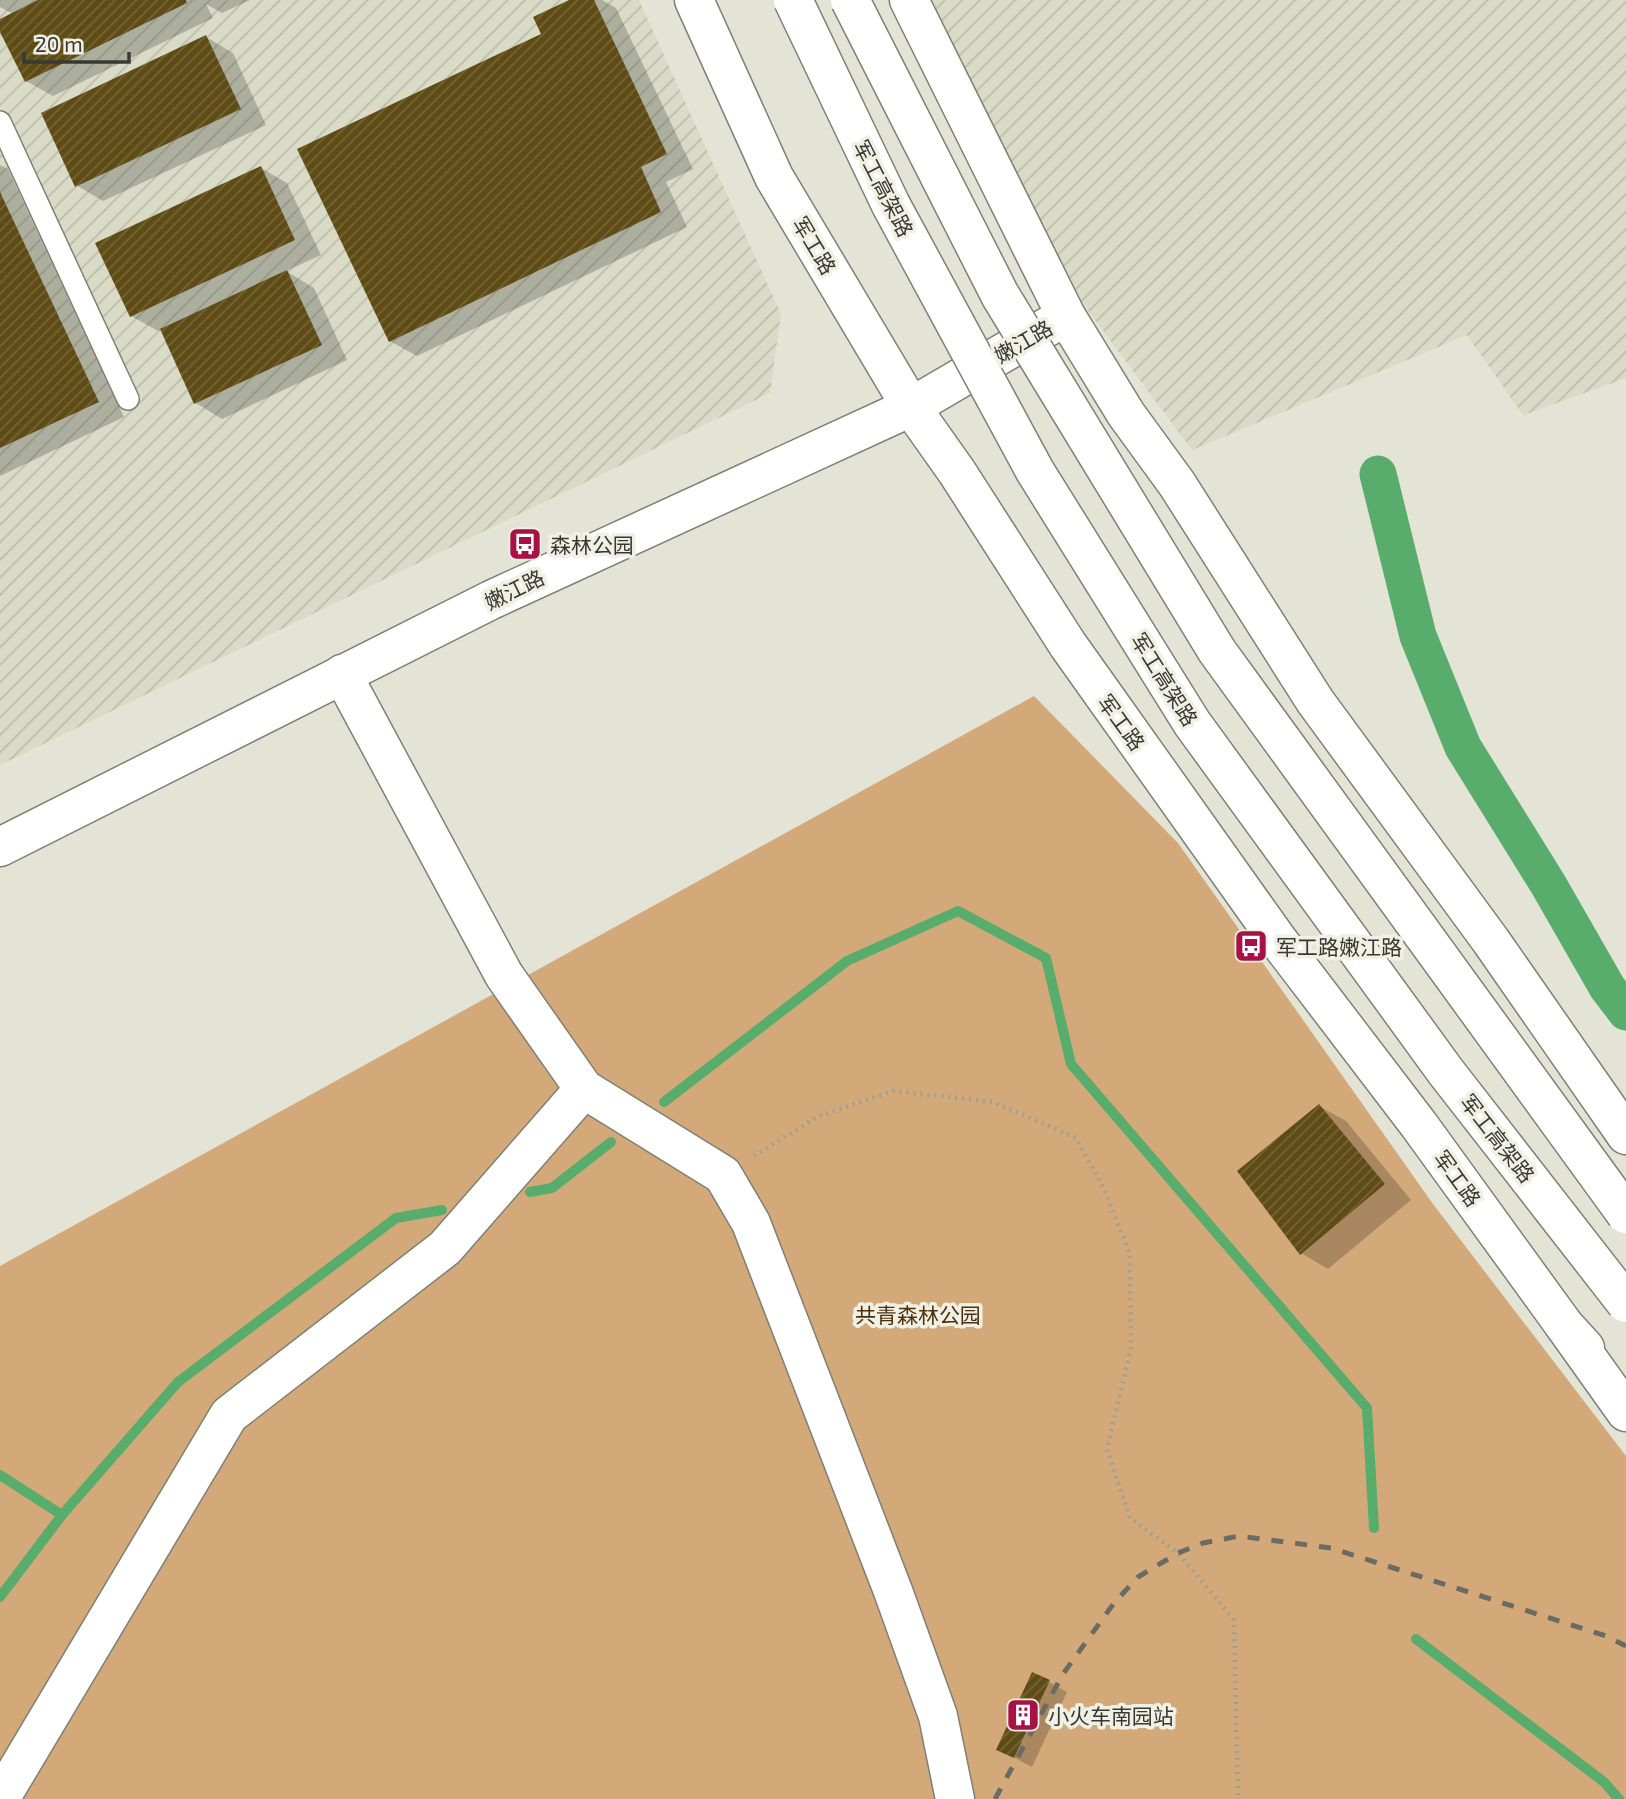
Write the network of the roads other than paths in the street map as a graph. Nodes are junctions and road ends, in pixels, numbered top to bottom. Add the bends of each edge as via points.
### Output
1 (694, 0) edge
2 (793, 0) edge
3 (850, 0) edge
4 (909, 0) edge
5 (0, 122) edge
6 (1066, 316) junction
7 (128, 398) dead end
8 (911, 407) junction
9 (342, 674) junction
10 (0, 847) edge
11 (584, 1089) junction
12 (1626, 1135) edge
13 (1626, 1214) edge
14 (1626, 1303) edge
15 (1564, 1325) junction
16 (1626, 1394) edge
17 (1626, 1412) edge
18 (0, 1799) edge
19 (955, 1799) edge

1 - 8 main road, 军工路 via 774,177
2 - 14 main road, 军工高架路, bridge via 891,205 1035,471 1192,723 1446,1072
3 - 13 main road, bridge via 1000,295 1217,651
4 - 6 main road
5 - 7 lane
6 - 8 main road, 嫩江路
6 - 12 main road via 1315,701
8 - 9 main road, 嫩江路 via 540,576
8 - 15 main road, 军工路 via 1076,657 1277,939
9 - 10 main road, 嫩江路
9 - 11 main road via 504,975
11 - 18 main road via 445,1248 229,1415
11 - 19 main road via 723,1175 751,1223 938,1716
15 - 16 main road, 军工路
15 - 17 main road

